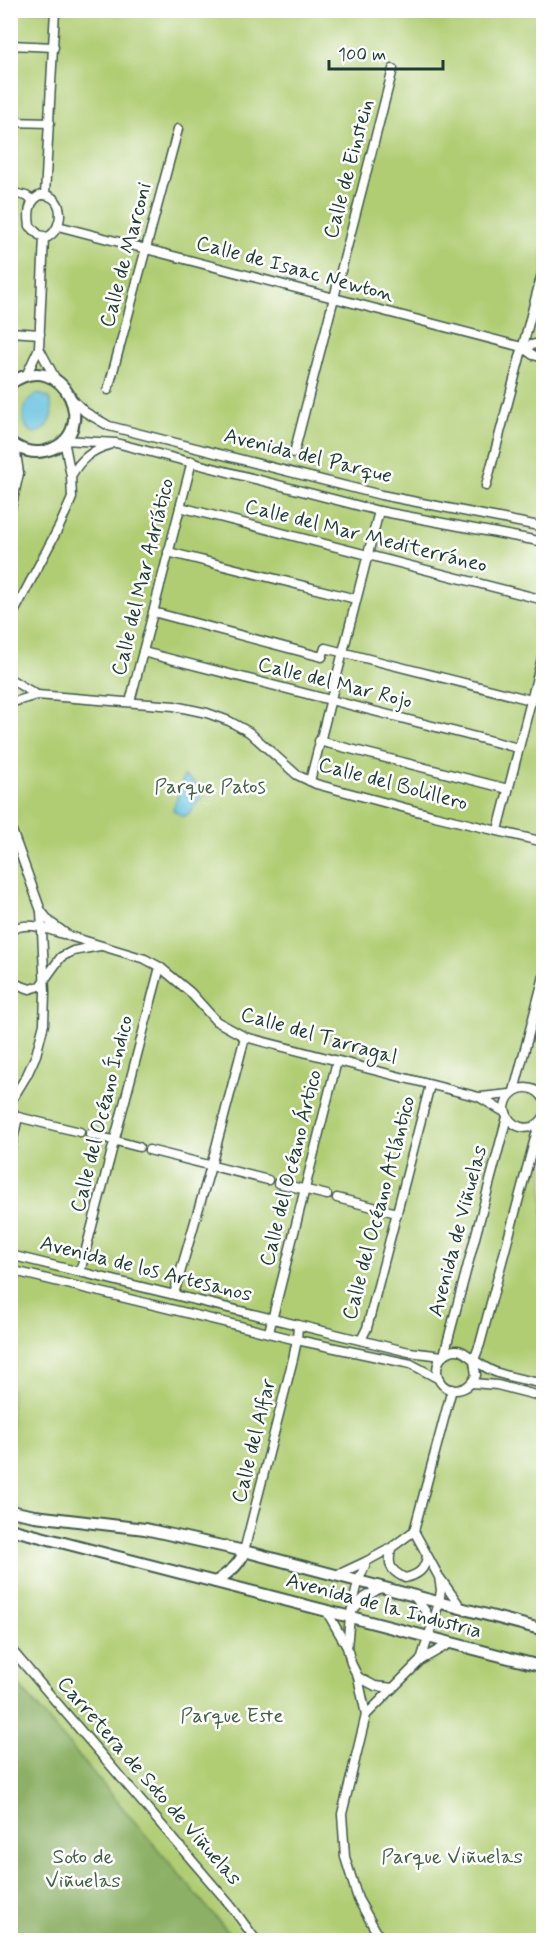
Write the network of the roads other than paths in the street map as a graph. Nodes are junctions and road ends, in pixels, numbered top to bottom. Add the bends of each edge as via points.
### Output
1 (55, 10) edge
2 (10, 45) edge
3 (54, 47) junction
4 (393, 69) dead end
5 (10, 122) edge
6 (50, 123) junction
7 (178, 129) dead end
8 (10, 192) edge
9 (45, 195) junction
10 (33, 200) junction
11 (58, 226) junction
12 (44, 237) junction
13 (146, 249) junction
14 (543, 266) edge
15 (334, 297) junction
16 (10, 332) edge
17 (40, 334) junction
18 (543, 346) edge
19 (522, 347) junction
20 (39, 348) junction
21 (543, 358) edge
22 (26, 376) junction
23 (56, 380) junction
24 (11, 384) edge
25 (108, 390) dead end
26 (72, 399) junction
27 (64, 440) junction
28 (116, 443) junction
29 (13, 444) edge
30 (294, 453) dead end
31 (192, 462) junction
32 (71, 476) junction
33 (486, 486) dead end
34 (180, 507) junction
35 (379, 511) junction
36 (10, 513) edge
37 (543, 527) edge
38 (543, 542) edge
39 (168, 552) junction
40 (367, 555) junction
41 (356, 599) junction
42 (543, 600) edge
43 (153, 612) junction
44 (10, 620) edge
45 (543, 650) edge
46 (142, 652) junction
47 (342, 652) junction
48 (10, 679) edge
49 (37, 695) junction
50 (330, 700) junction
51 (531, 700) junction
52 (130, 702) junction
53 (10, 703) edge
54 (319, 741) junction
55 (518, 748) junction
56 (310, 781) junction
57 (508, 789) junction
58 (10, 825) edge
59 (498, 830) junction
60 (543, 842) edge
61 (41, 910) junction
62 (42, 928) junction
63 (10, 931) edge
64 (69, 936) junction
65 (102, 946) junction
66 (160, 967) junction
67 (543, 976) edge
68 (45, 977) junction
69 (10, 982) edge
70 (245, 1037) junction
71 (337, 1061) junction
72 (430, 1085) junction
73 (512, 1092) junction
74 (479, 1097) junction
75 (543, 1099) edge
76 (10, 1103) edge
77 (10, 1111) edge
78 (506, 1115) junction
79 (18, 1117) junction
80 (542, 1120) edge
81 (80, 1132) dead end
82 (90, 1134) dead end
83 (114, 1141) junction
84 (139, 1147) dead end
85 (149, 1150) dead end
86 (10, 1152) edge
87 (211, 1166) junction
88 (268, 1180) dead end
89 (278, 1183) dead end
90 (304, 1189) junction
91 (327, 1195) dead end
92 (337, 1198) dead end
93 (397, 1213) junction
94 (10, 1255) edge
95 (10, 1270) edge
96 (80, 1272) junction
97 (174, 1294) junction
98 (272, 1318) junction
99 (298, 1325) junction
100 (269, 1332) junction
101 (297, 1340) junction
102 (362, 1340) junction
103 (444, 1355) junction
104 (474, 1360) junction
105 (439, 1379) junction
106 (472, 1383) junction
107 (543, 1384) edge
108 (452, 1389) junction
109 (543, 1397) edge
110 (10, 1511) edge
111 (10, 1529) edge
112 (414, 1531) junction
113 (391, 1548) junction
114 (244, 1551) junction
115 (427, 1556) junction
116 (367, 1561) junction
117 (335, 1576) junction
118 (439, 1577) junction
119 (216, 1582) junction
120 (358, 1582) junction
121 (380, 1587) junction
122 (414, 1596) junction
123 (439, 1602) junction
124 (462, 1609) junction
125 (327, 1612) junction
126 (351, 1614) junction
127 (433, 1627) junction
128 (543, 1630) edge
129 (428, 1638) junction
130 (449, 1644) junction
131 (347, 1647) junction
132 (10, 1648) edge
133 (421, 1660) junction
134 (543, 1667) edge
135 (358, 1677) junction
136 (393, 1688) junction
137 (366, 1715) junction
138 (256, 1941) edge
139 (381, 1941) edge

1 - 3 street
2 - 3 street
3 - 6 street
4 - 15 street, Calle de Einstein
5 - 6 street
6 - 9 street
7 - 13 street, Calle de Marconi
8 - 10 street
9 - 10 street
9 - 11 street via 58,204
10 - 12 street via 30,226
11 - 12 street via 52,235
11 - 13 street, Calle de Isaac Newton
12 - 17 street
13 - 15 street, Calle de Isaac Newton
13 - 25 street, Calle de Marconi
14 - 19 street
15 - 19 street, Calle de Isaac Newton
15 - 30 street, Calle de Einstein
16 - 17 street
17 - 20 street
18 - 19 street, Calle de Isaac Newton
19 - 21 street, Calle de Isaac Newton
19 - 33 street
20 - 22 street
20 - 23 street
22 - 23 street via 44,375
22 - 24 street
23 - 26 street
26 - 27 street via 74,420
26 - 37 street, Avenida del Parque via 109,426 381,495
27 - 28 street, Avenida del Parque
27 - 29 street via 36,452
27 - 32 street
28 - 31 street, Avenida del Parque
28 - 32 street via 80,461
29 - 36 street via 19,473
31 - 34 street, Calle del Mar Adriático
31 - 35 street, Avenida del Parque
32 - 44 street via 72,498
34 - 39 street, Calle del Mar Adriático
34 - 40 street, Calle del Mar Mediterráneo
35 - 38 street, Avenida del Parque
35 - 40 street
39 - 41 street
39 - 43 street, Calle del Mar Adriático
40 - 41 street
40 - 42 street, Calle del Mar Mediterráneo
41 - 47 street
43 - 46 street, Calle del Mar Adriático
43 - 47 street via 322,657 325,648
45 - 51 street
46 - 50 street, Calle del Mar Rojo
46 - 52 street, Calle del Mar Adriático
47 - 50 street
47 - 51 street
48 - 49 street
49 - 52 street, Calle del Bolillero
49 - 53 street
50 - 54 street
50 - 55 street, Calle del Mar Rojo
51 - 55 street
52 - 56 street, Calle del Bolillero via 174,706 229,721 249,732 297,775
54 - 56 street
54 - 57 street
55 - 57 street
56 - 59 street, Calle del Bolillero
57 - 59 street
58 - 61 street
59 - 60 street, Calle del Bolillero
61 - 62 street
61 - 64 street, Calle del Tarragal
62 - 63 street, Calle del Tarragal via 28,926
62 - 64 street, Calle del Tarragal
62 - 68 street
64 - 65 street, Calle del Tarragal
65 - 66 street, Calle del Tarragal
65 - 68 street, Calle del Tarragal via 61,957
66 - 70 street, Calle del Tarragal via 216,1021
66 - 83 street, Calle del Océano Índico
67 - 73 street
68 - 69 street via 39,986 30,989
68 - 76 street via 44,1024 36,1055
70 - 71 street, Calle del Tarragal
70 - 87 street
71 - 72 street, Calle del Tarragal
71 - 90 street, Calle del Océano Ártico
72 - 74 street, Calle del Tarragal
72 - 93 street, Calle del Océano Atlántico
73 - 74 street, Calle del Tarragal
73 - 75 street, Calle del Tarragal via 532,1088
73 - 78 street, Avenida de Viñuelas via 505,1103
74 - 78 street, Calle del Tarragal
77 - 79 street
78 - 80 street, Calle del Tarragal via 522,1128 533,1127
78 - 103 street, Avenida de Viñuelas
79 - 81 street
79 - 86 street
80 - 104 street
82 - 83 street
83 - 84 street
83 - 96 street, Calle del Océano Índico
85 - 87 street
87 - 88 street
87 - 97 street
89 - 90 street
90 - 91 street
90 - 98 street, Calle del Océano Ártico
92 - 93 street
93 - 102 street, Calle del Océano Atlántico
94 - 96 street, Avenida de los Artesanos
95 - 100 street, Avenida de los Artesanos
96 - 97 street, Avenida de los Artesanos
97 - 98 street, Avenida de los Artesanos
98 - 99 street, Avenida de los Artesanos
98 - 100 street, Avenida de los Artesanos
99 - 101 street
99 - 102 street, Avenida de los Artesanos
100 - 101 street, Avenida de los Artesanos
101 - 105 street, Avenida de los Artesanos via 411,1364
101 - 114 street, Calle del Alfar
102 - 103 street, Avenida de los Artesanos via 409,1352
103 - 104 street via 458,1350
103 - 105 street via 438,1364
104 - 106 street via 477,1370
104 - 107 street via 497,1373
105 - 108 street
106 - 108 street via 463,1389
106 - 109 street
108 - 112 street
110 - 114 street, Avenida de la Industria via 145,1529
111 - 119 street, Avenida de la Industria
112 - 113 street
112 - 115 street
113 - 115 street via 388,1562 394,1572 405,1578 417,1575 426,1565
113 - 116 street
114 - 117 street, Avenida de la Industria
114 - 119 street via 235,1567
115 - 118 street
116 - 117 street
116 - 120 street
117 - 120 street, Avenida de la Industria
118 - 123 street
118 - 124 street
119 - 125 street, Avenida de la Industria
120 - 121 street, Avenida de la Industria
120 - 126 street
121 - 122 street, Avenida de la Industria
121 - 126 street
122 - 123 street, Avenida de la Industria
122 - 127 street
123 - 124 street, Avenida de la Industria
123 - 127 street
124 - 128 street, Avenida de la Industria
125 - 126 street, Avenida de la Industria
125 - 131 street
126 - 129 street, Avenida de la Industria
126 - 131 street
127 - 129 street
129 - 130 street, Avenida de la Industria
129 - 133 street
130 - 133 street
130 - 134 street, Avenida de la Industria
131 - 135 street
132 - 138 street, Carretera de Soto de Viñuelas via 231,1906
133 - 136 street
135 - 136 street via 375,1686
135 - 137 street
136 - 137 street
137 - 139 street via 342,1814 345,1857 358,1899

